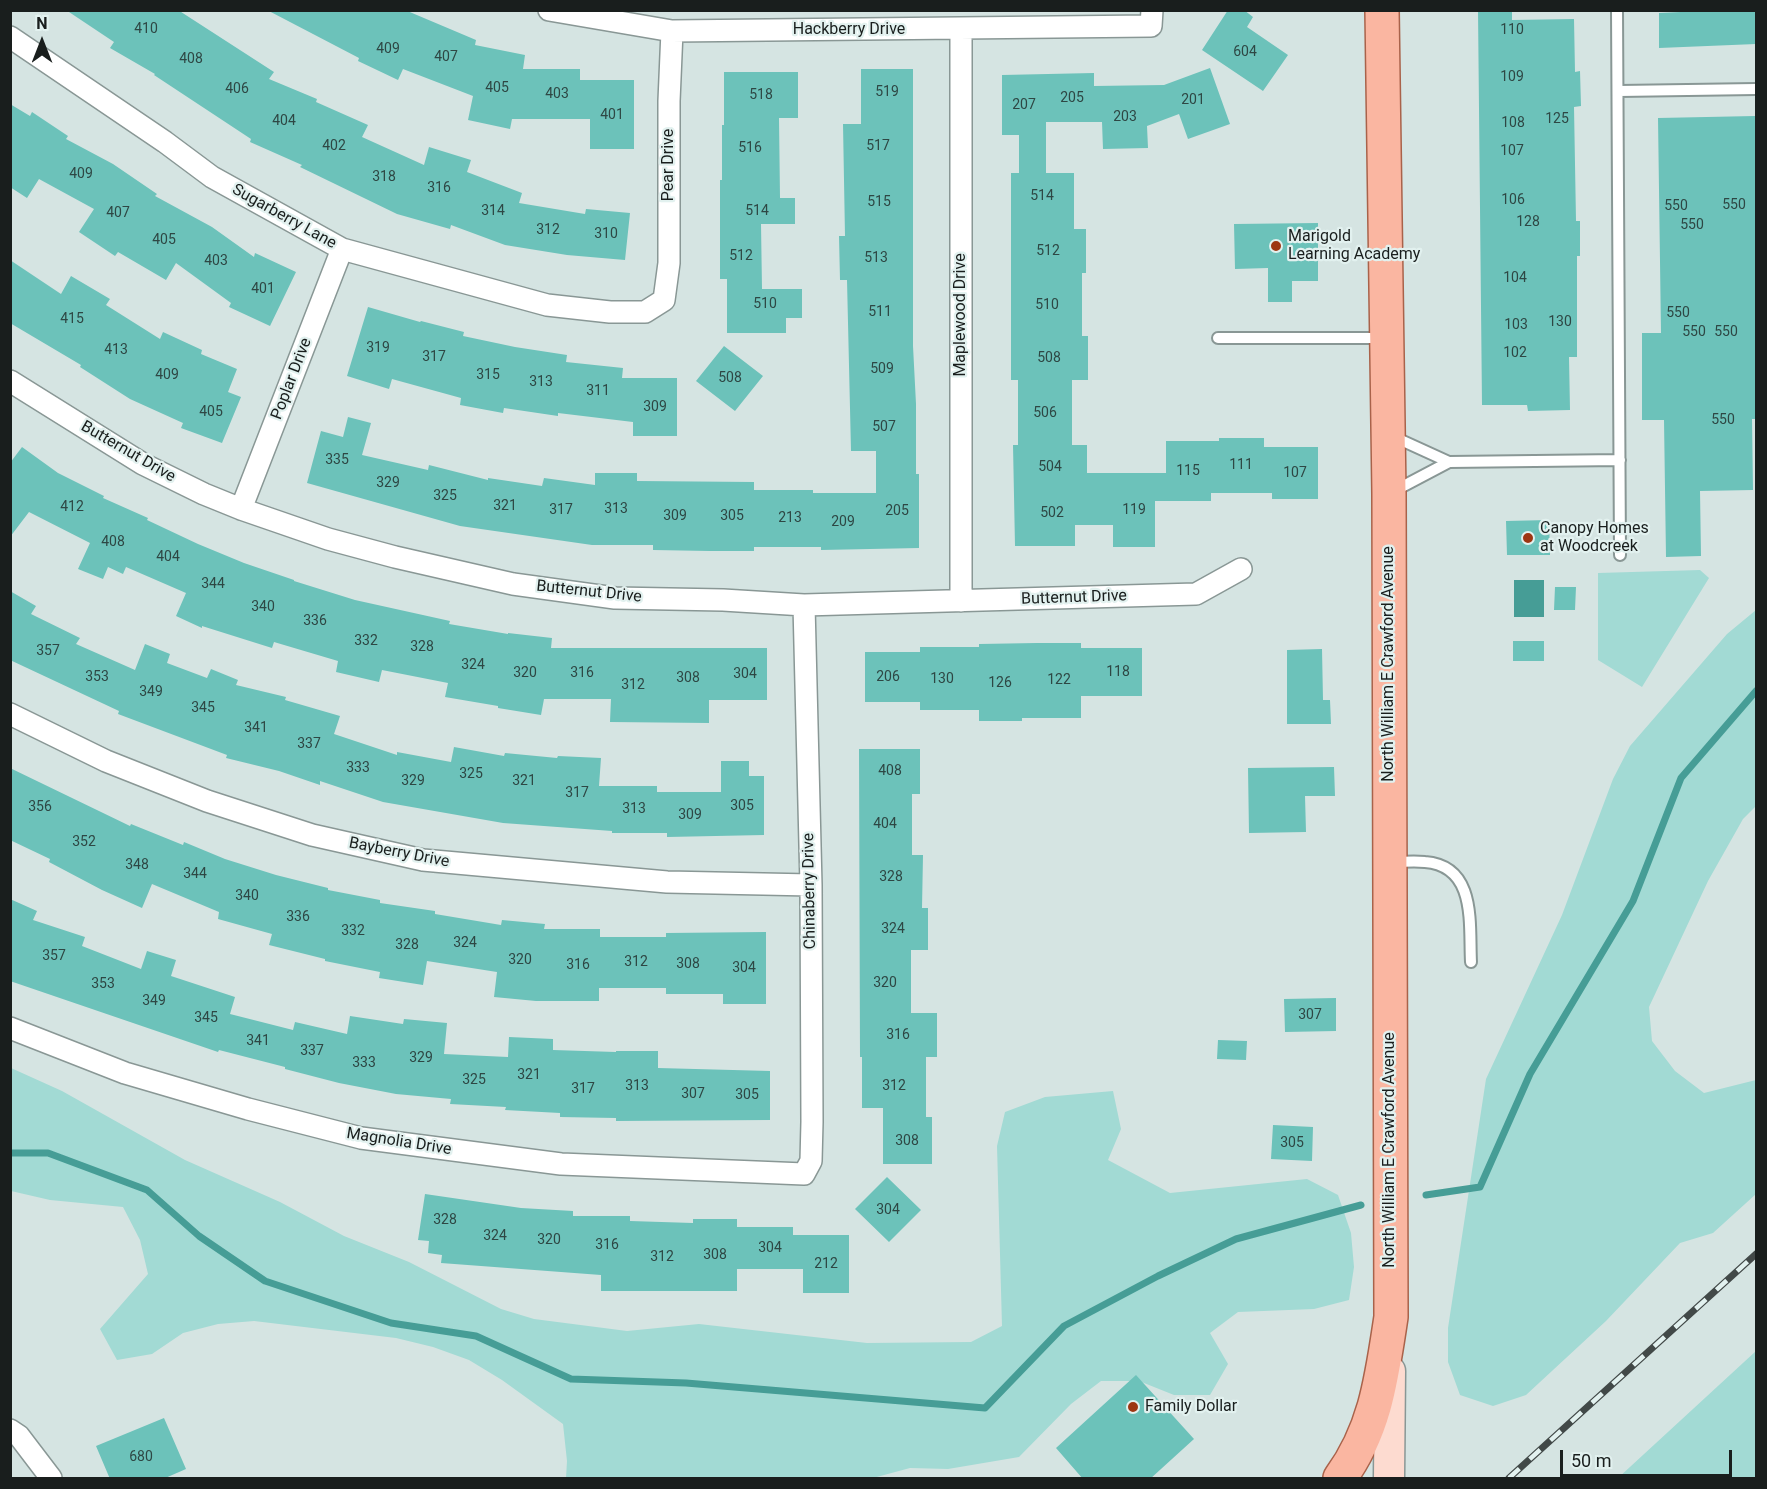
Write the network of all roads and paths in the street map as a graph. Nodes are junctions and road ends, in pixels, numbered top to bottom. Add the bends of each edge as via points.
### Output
1 (549, 10) edge
2 (1382, 10) edge
3 (1617, 10) edge
4 (1151, 18) edge
5 (961, 29) junction
6 (672, 31) junction
7 (10, 37) edge
8 (1756, 89) edge
9 (1619, 91) junction
10 (342, 249) junction
11 (664, 300) joint
12 (1218, 338) dead end
13 (1387, 338) junction
14 (10, 381) edge
15 (1389, 434) junction
16 (1620, 460) junction
17 (1449, 462) junction
18 (1389, 494) junction
19 (241, 509) junction
20 (1620, 555) dead end
21 (1241, 569) dead end
22 (961, 602) junction
23 (804, 605) junction
24 (10, 714) edge
25 (1389, 862) junction
26 (811, 885) junction
27 (1471, 962) dead end
28 (10, 1028) edge
29 (804, 1174) joint
30 (1390, 1317) junction
31 (15, 1433) edge
32 (51, 1479) edge
33 (1340, 1479) edge
34 (1389, 1479) edge

1 - 6 street, Hackberry Drive
2 - 13 main road, North William E Crawford Avenue
3 - 9 lane
4 - 5 street, Hackberry Drive
5 - 6 street, Hackberry Drive
5 - 22 street, Maplewood Drive
6 - 11 street, Pear Drive via 669,263
7 - 10 street, Sugarberry Lane via 212,177
8 - 9 lane
9 - 16 lane
10 - 11 street, Sugarberry Lane via 546,305 645,312
10 - 19 street, Poplar Drive
12 - 13 lane
13 - 15 main road, North William E Crawford Avenue
14 - 19 street, Butternut Drive via 143,464
15 - 17 lane
15 - 18 main road, North William E Crawford Avenue
16 - 17 lane
16 - 20 lane
17 - 18 lane
18 - 25 main road, North William E Crawford Avenue
19 - 23 street, Butternut Drive via 328,539 513,584 615,598
21 - 22 street, Butternut Drive via 1196,594
22 - 23 street, Butternut Drive
23 - 26 street, Chinaberry Drive
24 - 26 street, Bayberry Drive via 106,761 207,801 312,836 423,860 667,882
25 - 27 lane via 1427,862 1458,875 1469,912
25 - 30 main road, North William E Crawford Avenue
26 - 29 street, Chinaberry Drive via 812,1131 811,1161
28 - 29 street, Magnolia Drive via 125,1073 361,1138 561,1164
30 - 33 main road, North William E Crawford Avenue via 1379,1393 1366,1434
30 - 34 main road
31 - 32 street

